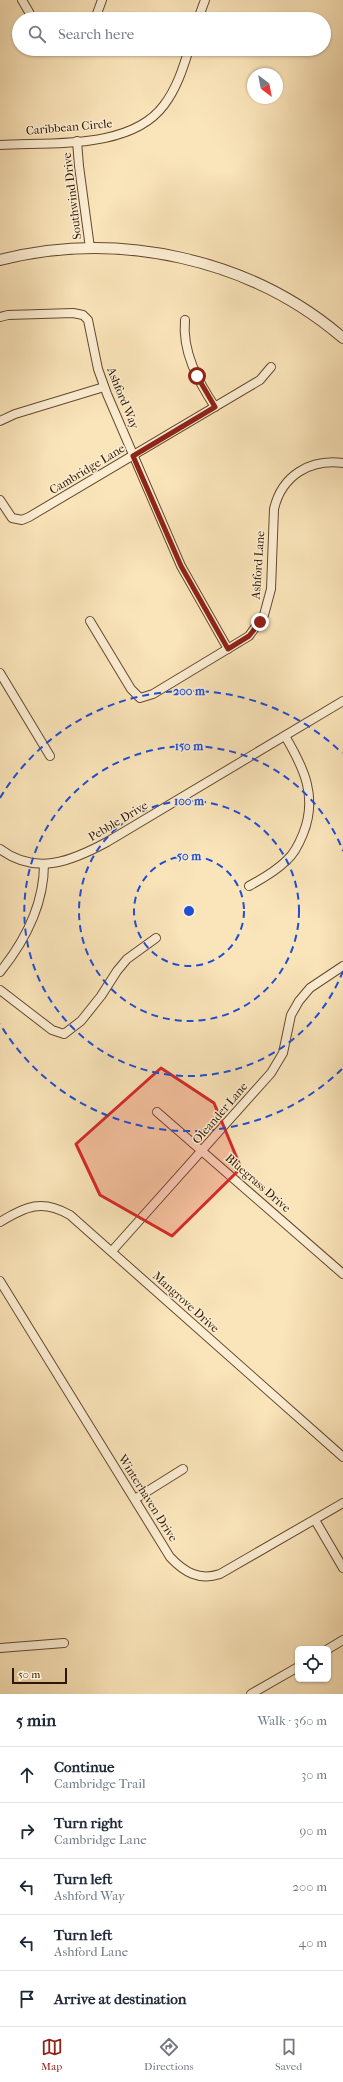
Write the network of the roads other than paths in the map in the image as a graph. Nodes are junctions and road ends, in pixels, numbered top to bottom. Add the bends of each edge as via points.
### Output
1 (22, 0) edge
2 (102, 0) edge
3 (205, 0) edge
4 (29, 12) edge
5 (98, 12) edge
6 (201, 12) edge
7 (186, 56) edge
8 (77, 141) junction
9 (0, 145) edge
10 (90, 248) junction
11 (0, 260) edge
12 (0, 316) edge
13 (185, 320) dead end
14 (343, 338) edge
15 (271, 367) dead end
16 (104, 387) junction
17 (215, 407) junction
18 (0, 421) edge
19 (133, 456) junction
20 (343, 464) edge
21 (0, 500) edge
22 (90, 621) dead end
23 (228, 649) junction
24 (0, 673) edge
25 (343, 701) edge
26 (285, 736) junction
27 (50, 756) dead end
28 (0, 849) edge
29 (44, 864) junction
30 (249, 886) dead end
31 (156, 938) dead end
32 (343, 966) edge
33 (0, 972) edge
34 (0, 990) edge
35 (157, 1112) dead end
36 (203, 1150) junction
37 (0, 1222) edge
38 (112, 1251) junction
39 (343, 1274) edge
40 (0, 1281) edge
41 (343, 1457) edge
42 (184, 1469) dead end
43 (135, 1499) junction
44 (343, 1503) edge
45 (315, 1520) junction
46 (343, 1568) edge
47 (343, 1640) edge
48 (64, 1643) dead end
49 (331, 1647) edge
50 (0, 1648) edge
51 (295, 1669) edge
52 (256, 1693) edge

1 - 4 street
2 - 5 street
3 - 6 street
7 - 8 street, Caribbean Circle via 174,89 150,120 136,129 118,135
8 - 9 street, Caribbean Circle
8 - 10 street, Southwind Drive
10 - 11 street via 45,251
10 - 14 street via 166,254 226,270 303,309
12 - 16 street, Ashford Way via 83,315 90,324
13 - 17 street via 184,333 193,368
15 - 17 street, Cambridge Lane via 260,380
16 - 18 street
16 - 19 street, Ashford Way
17 - 19 street, Cambridge Lane
19 - 21 street, Cambridge Lane via 22,520 12,518
19 - 23 street, Ashford Way via 181,566
20 - 23 street, Ashford Lane via 323,462 310,465 292,476 283,489 274,509 271,589 266,609 249,636
22 - 23 street, Ashford Lane via 131,689 140,698 153,694
24 - 27 street
25 - 26 street, Pebble Drive
26 - 29 street, Pebble Drive via 88,852 60,863
26 - 30 street via 306,777 310,792 309,818 292,855 275,871
28 - 29 street, Pebble Drive via 20,859
29 - 33 street via 41,894 32,921
31 - 34 street via 127,959 94,1006 81,1021 64,1034 52,1030
32 - 36 street, Oleander Lane via 307,992 294,1008 283,1053 271,1072
35 - 36 street, Bluegrass Drive
36 - 38 street, Oleander Lane
36 - 39 street, Bluegrass Drive
37 - 38 street, Mangrove Drive via 22,1209 49,1206 70,1215
38 - 41 street, Mangrove Drive
40 - 43 street, Winterhaven Drive
42 - 43 street
43 - 45 street, Winterhaven Drive via 170,1557 185,1571 201,1577 227,1571
44 - 45 street, Winterhaven Drive
45 - 46 street
47 - 49 street
48 - 50 street
51 - 52 street

